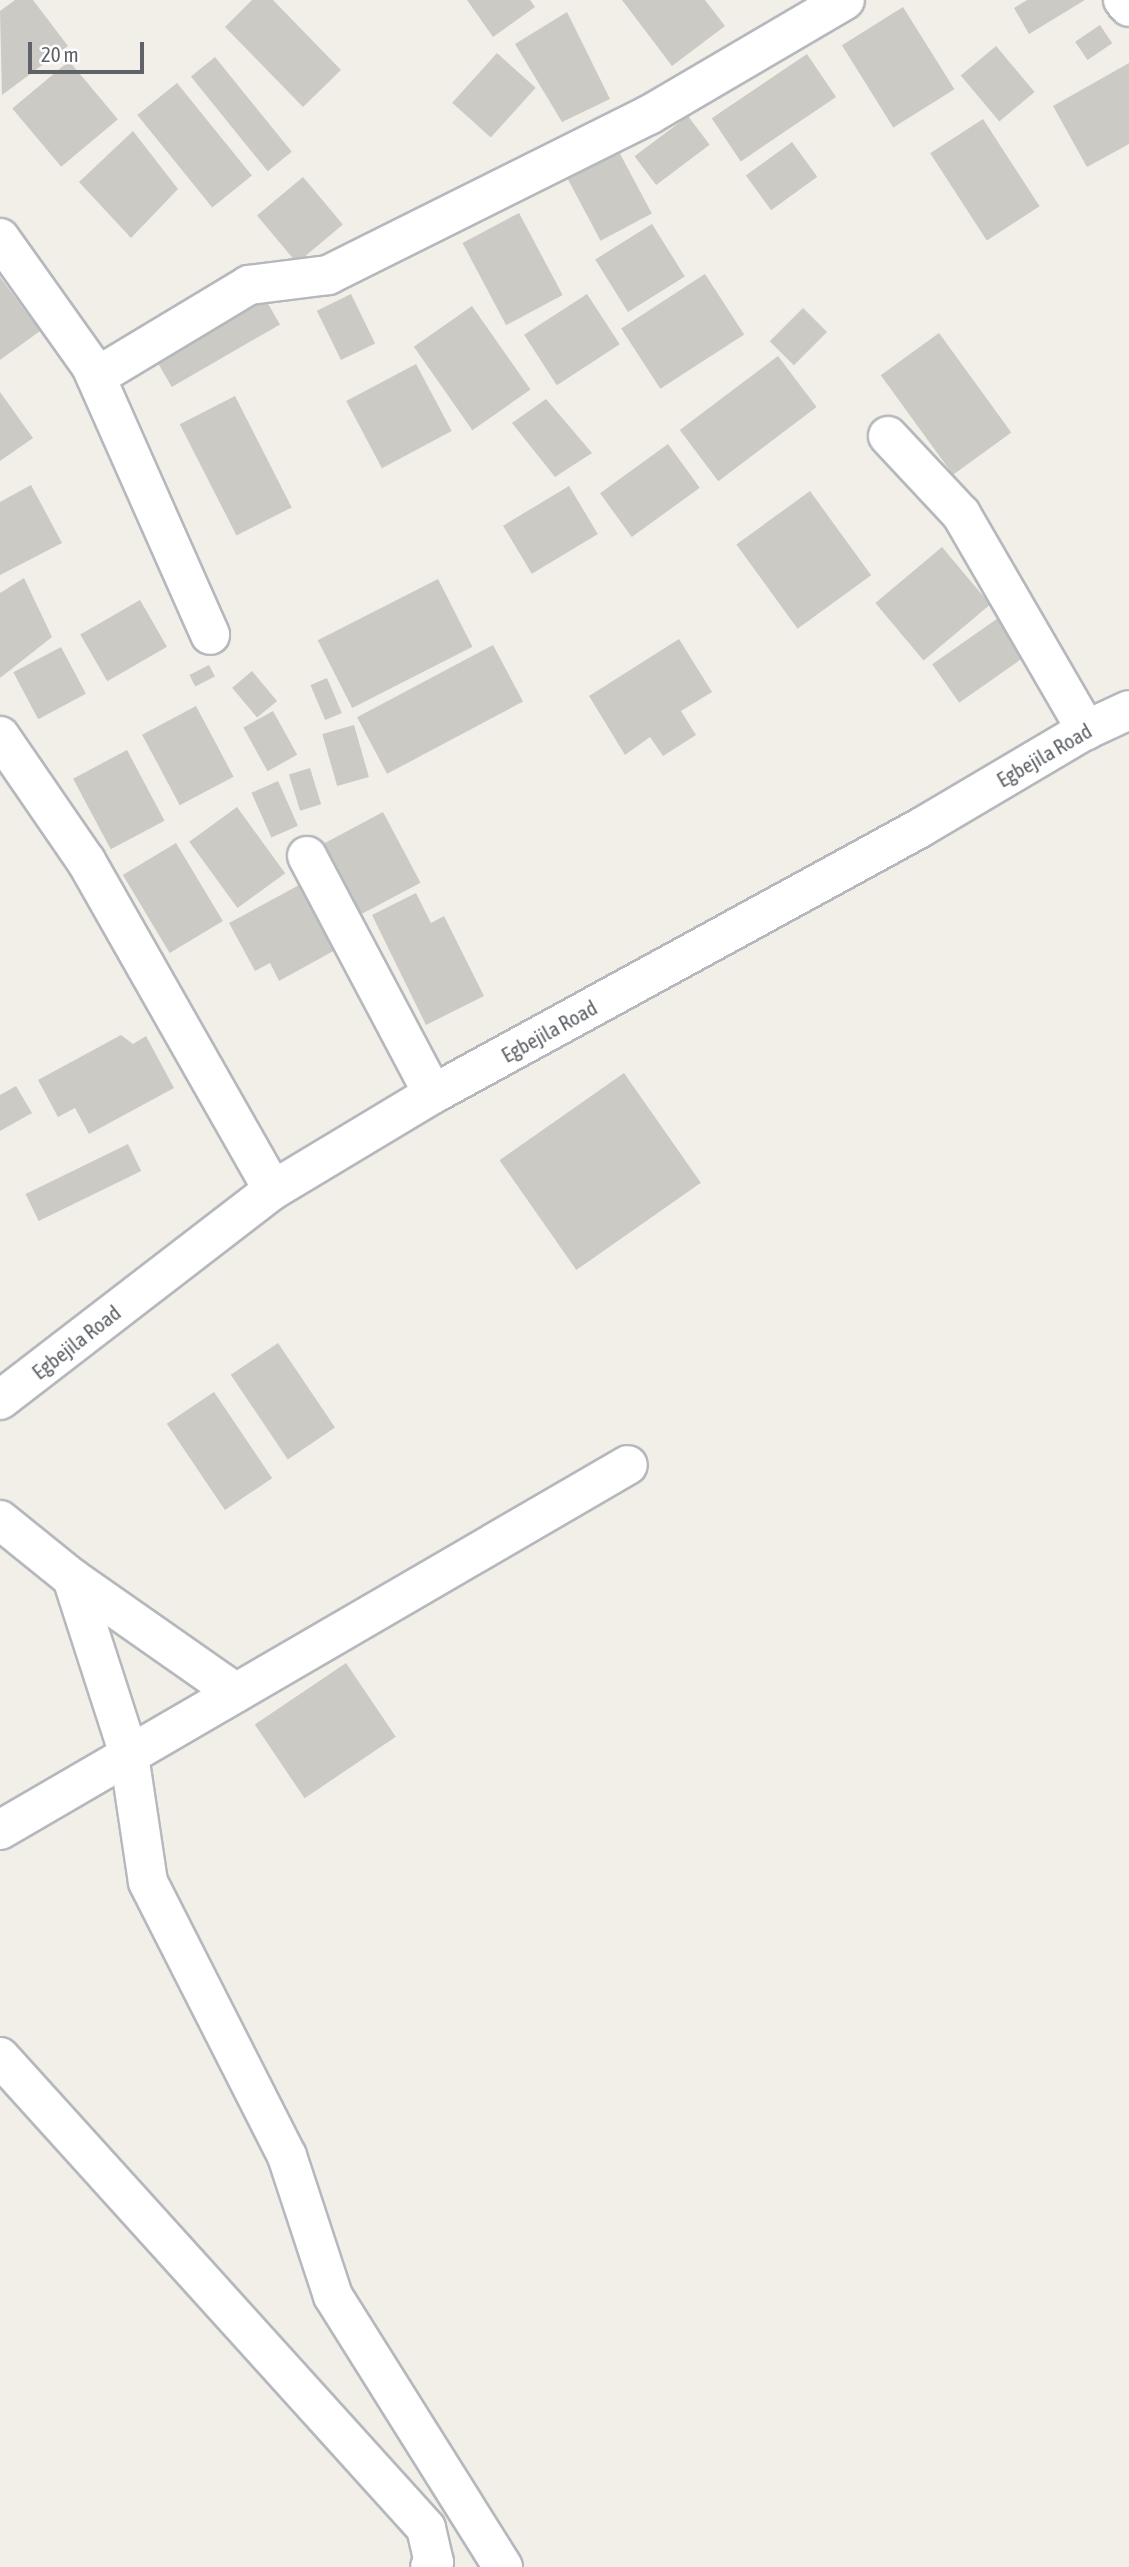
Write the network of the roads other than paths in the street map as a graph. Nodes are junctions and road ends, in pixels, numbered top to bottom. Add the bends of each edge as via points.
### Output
1 (845, 0) edge
2 (1123, 0) edge
3 (1129, 8) edge
4 (0, 237) edge
5 (96, 377) junction
6 (888, 436) dead end
7 (210, 635) dead end
8 (1129, 710) edge
9 (1086, 730) junction
10 (0, 736) edge
11 (307, 856) dead end
12 (433, 1094) junction
13 (273, 1190) junction
14 (0, 1401) edge
15 (628, 1465) dead end
16 (0, 1520) edge
17 (72, 1578) junction
18 (236, 1693) junction
19 (129, 1755) junction
20 (0, 1830) edge
21 (0, 2057) edge
22 (430, 2567) edge
23 (503, 2567) edge

1 - 5 street via 649,115 328,275 249,285
2 - 3 street
4 - 5 street
5 - 7 street
6 - 9 street via 961,514
8 - 9 street, Egbejila Road
9 - 12 street, Egbejila Road via 920,828
10 - 13 street via 86,861
11 - 12 street
12 - 13 street, Egbejila Road
13 - 14 street, Egbejila Road
15 - 18 street
16 - 17 street
17 - 18 street
17 - 19 street
18 - 19 street
19 - 20 street
19 - 23 street via 148,1882 287,2156 333,2296
21 - 22 street via 426,2528 434,2561

